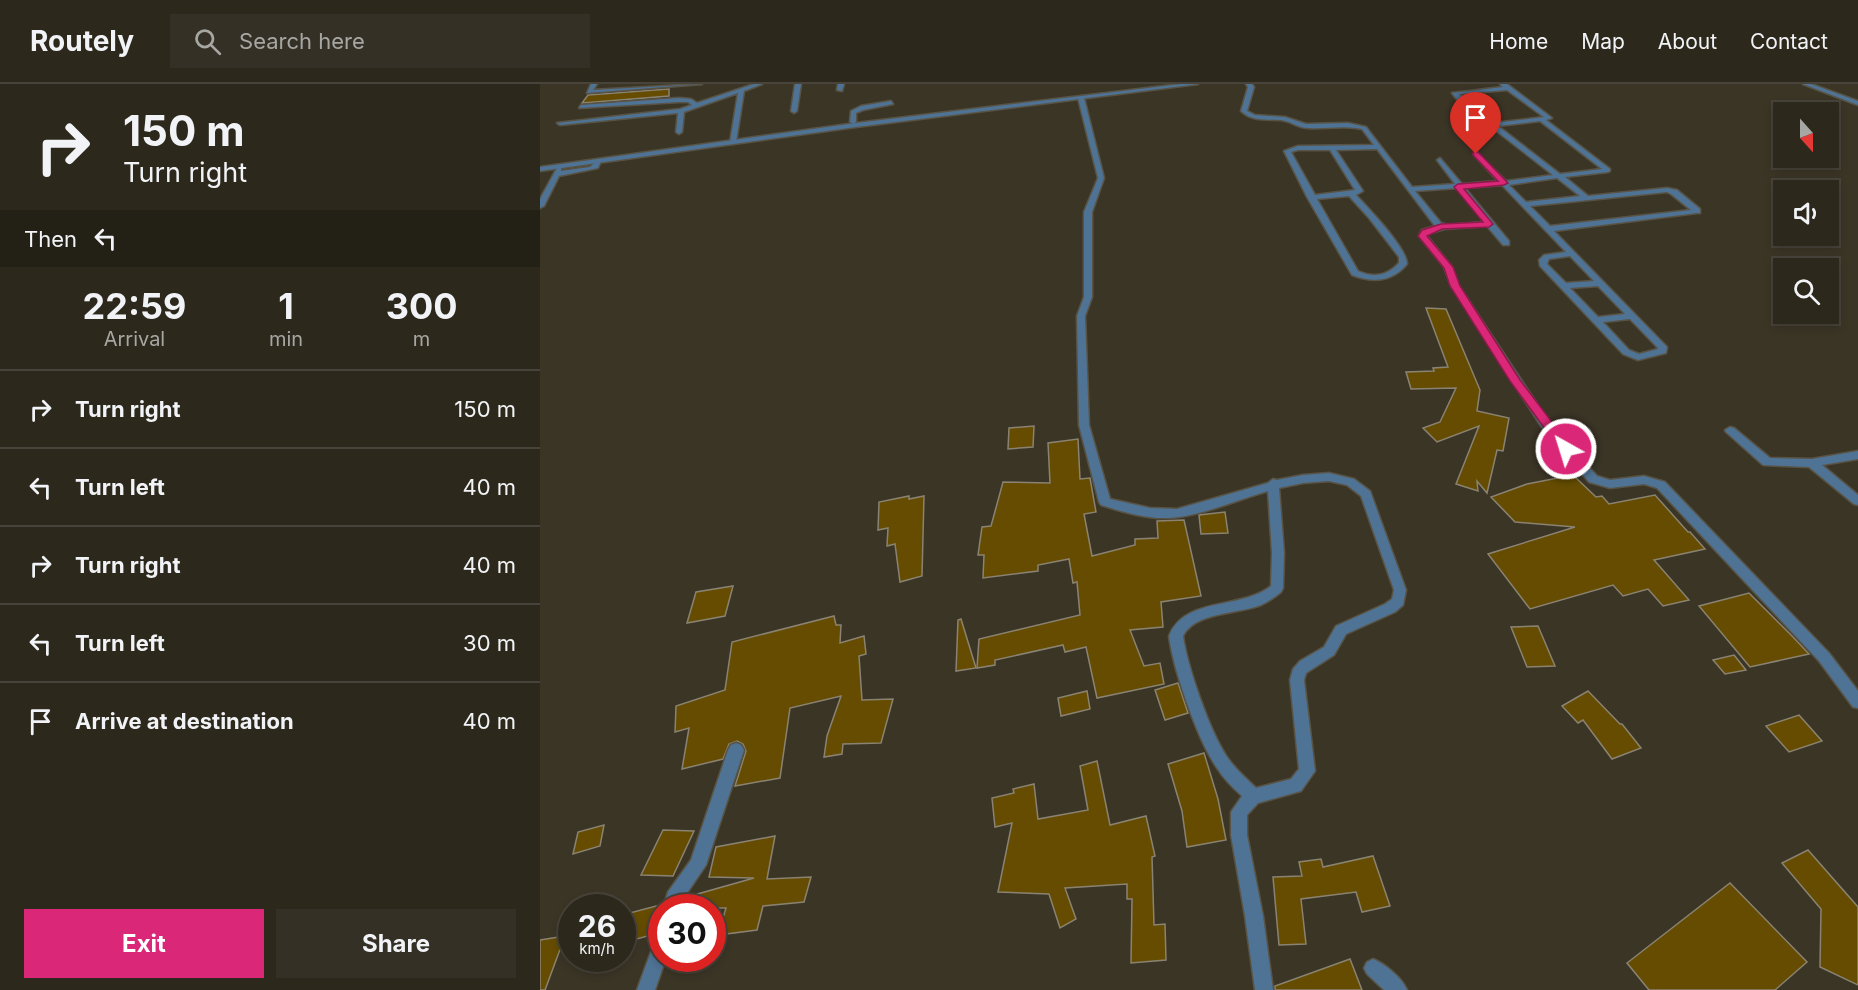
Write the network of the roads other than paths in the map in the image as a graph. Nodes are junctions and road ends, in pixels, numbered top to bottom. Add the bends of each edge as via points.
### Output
1 (594, 84) edge
2 (699, 84) edge
3 (759, 84) edge
4 (798, 84) edge
5 (1172, 84) edge
6 (1195, 84) edge
7 (1250, 84) edge
8 (1806, 84) edge
9 (1505, 86) edge
10 (741, 91) junction
11 (1081, 98) junction
12 (891, 103) dead end
13 (1858, 103) edge
14 (696, 105) junction
15 (1006, 106) junction
16 (581, 107) dead end
17 (681, 111) junction
18 (794, 111) dead end
19 (1542, 120) junction
20 (853, 122) junction
21 (560, 123) dead end
22 (1297, 125) junction
23 (1492, 125) junction
24 (679, 132) dead end
25 (733, 140) junction
26 (1377, 147) junction
27 (1298, 148) junction
28 (1332, 148) junction
29 (1476, 154) dead end
30 (598, 160) junction
31 (1440, 160) dead end
32 (561, 166) junction
33 (540, 167) edge
34 (556, 174) junction
35 (1563, 177) junction
36 (1504, 183) junction
37 (1458, 187) junction
38 (1410, 189) junction
39 (1351, 194) junction
40 (1311, 197) junction
41 (1587, 198) junction
42 (1524, 204) junction
43 (540, 206) edge
44 (1489, 224) junction
45 (1441, 226) junction
46 (1548, 229) junction
47 (1506, 243) dead end
48 (1571, 253) junction
49 (1598, 282) junction
50 (1564, 286) junction
51 (1630, 316) junction
52 (1596, 320) junction
53 (1730, 430) dead end
54 (1858, 455) edge
55 (1812, 462) junction
56 (1273, 483) junction
57 (1858, 501) edge
58 (1858, 702) edge
59 (736, 750) dead end
60 (1253, 796) junction
61 (677, 894) edge
62 (1373, 968) dead end
63 (652, 972) edge
64 (646, 990) edge
65 (1264, 990) edge
66 (1398, 990) edge

1 - 2 street via 589,92
3 - 10 street
4 - 18 street
5 - 15 street
6 - 11 street
7 - 22 street via 1246,113 1287,119
8 - 13 street
9 - 19 street via 1549,118
9 - 23 street via 1455,93
10 - 14 street
10 - 25 street
11 - 15 street
11 - 56 street via 1101,178 1088,212 1088,297 1081,316 1084,425 1105,502 1133,511 1166,514 1219,503
12 - 20 street via 853,112
14 - 16 street via 679,100
14 - 17 street
15 - 20 street
15 - 25 street
17 - 21 street
17 - 24 street
19 - 23 street
19 - 35 street via 1608,170
20 - 25 street
22 - 26 street via 1359,126
22 - 27 street
23 - 35 street
25 - 30 street
25 - 33 street
26 - 28 street
26 - 38 street
27 - 28 street
27 - 40 street via 1287,151
28 - 39 street via 1359,190
29 - 36 street
30 - 32 street
30 - 34 street via 591,169
31 - 37 street
32 - 33 street
32 - 34 street
34 - 43 street
35 - 36 street
35 - 41 street
36 - 37 street
36 - 42 street
37 - 38 street
37 - 44 street
38 - 45 street
39 - 40 street
39 - 40 street via 1403,257 1403,264 1390,276 1369,278 1355,273
41 - 42 street
41 - 46 street via 1667,190 1697,211
42 - 46 street
44 - 45 street
44 - 47 street
45 - 58 street via 1423,236 1448,267 1455,286 1562,445 1601,484 1645,478 1661,485 1824,657
46 - 48 street
48 - 49 street
48 - 50 street via 1543,260
49 - 50 street
49 - 51 street
50 - 52 street
51 - 52 street
51 - 52 street via 1663,351 1643,357 1631,355
53 - 55 street via 1767,462
54 - 55 street
55 - 57 street
56 - 60 street via 1278,542 1276,588 1264,597 1193,618 1176,634 1178,653 1209,739 1232,776
56 - 60 street via 1318,477 1361,487 1400,590 1398,601 1390,608 1341,630 1325,655 1300,669 1297,680 1307,771 1296,786
59 - 61 street via 698,865
60 - 65 street via 1239,812 1239,835
62 - 66 street
63 - 64 street

